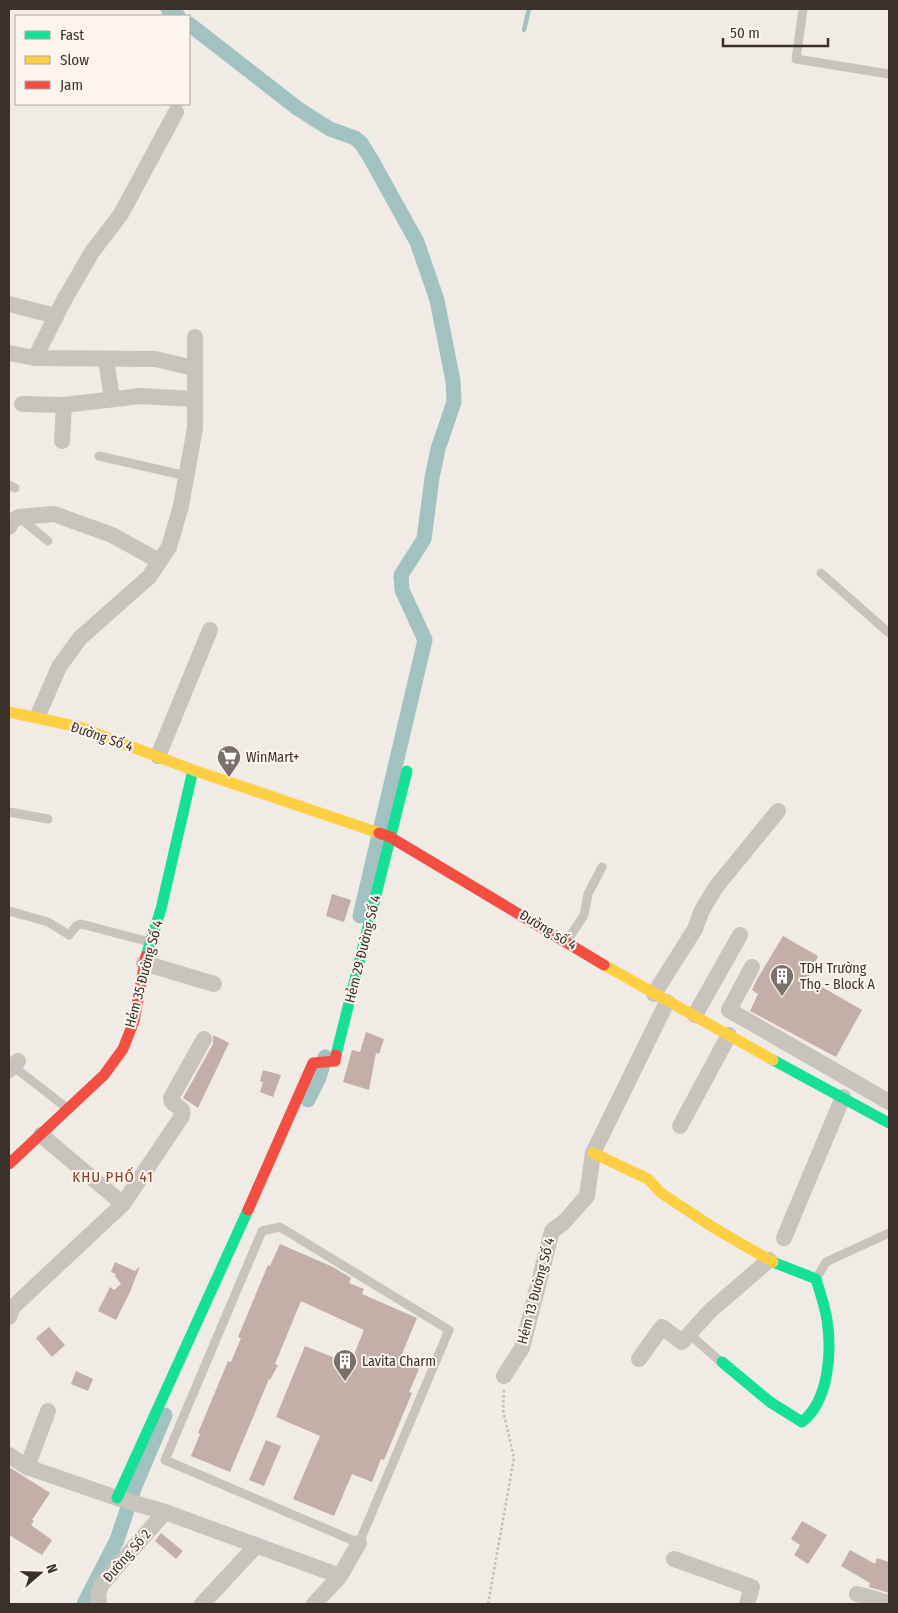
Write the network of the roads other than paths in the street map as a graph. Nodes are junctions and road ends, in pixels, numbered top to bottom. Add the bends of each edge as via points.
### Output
1 (803, 9) edge
2 (889, 74) edge
3 (176, 112) dead end
4 (9, 304) edge
5 (56, 316) junction
6 (195, 337) dead end
7 (9, 353) edge
8 (36, 358) junction
9 (106, 359) junction
10 (194, 368) junction
11 (112, 399) junction
12 (194, 399) junction
13 (22, 404) dead end
14 (64, 405) junction
15 (62, 441) dead end
16 (99, 456) dead end
17 (187, 476) junction
18 (14, 522) edge
19 (48, 541) dead end
20 (159, 561) junction
21 (822, 574) dead end
22 (210, 630) dead end
23 (889, 633) edge
24 (9, 712) edge
25 (38, 714) junction
26 (158, 756) junction
27 (193, 770) junction
28 (407, 770) dead end
29 (778, 811) dead end
30 (9, 812) edge
31 (48, 820) dead end
32 (390, 837) junction
33 (602, 867) dead end
34 (9, 911) edge
35 (740, 935) dead end
36 (567, 941) junction
37 (151, 942) junction
38 (144, 964) junction
39 (752, 967) dead end
40 (214, 984) dead end
41 (661, 998) junction
42 (695, 1015) junction
43 (730, 1035) junction
44 (204, 1039) dead end
45 (12, 1064) edge
46 (843, 1097) junction
47 (889, 1102) edge
48 (68, 1109) junction
49 (889, 1123) edge
50 (680, 1126) dead end
51 (40, 1134) junction
52 (594, 1153) junction
53 (9, 1164) edge
54 (123, 1204) junction
55 (889, 1233) edge
56 (784, 1238) dead end
57 (769, 1260) junction
58 (816, 1279) junction
59 (9, 1317) edge
60 (689, 1334) junction
61 (639, 1359) dead end
62 (722, 1362) joint
63 (504, 1376) road end
64 (48, 1411) dead end
65 (9, 1455) edge
66 (27, 1467) junction
67 (117, 1498) junction
68 (165, 1512) junction
69 (359, 1542) junction
70 (256, 1546) junction
71 (674, 1559) dead end
72 (340, 1576) junction
73 (856, 1599) edge
74 (889, 1603) edge
75 (99, 1604) edge
76 (202, 1604) edge
77 (314, 1604) edge
78 (747, 1604) edge

1 - 2 lane via 796,59
3 - 5 street via 121,214 92,252
4 - 5 street
5 - 8 street
6 - 10 street
7 - 8 street
8 - 9 street
9 - 10 street via 155,360
9 - 11 street
10 - 12 street
11 - 12 street via 141,396
11 - 14 street
12 - 17 street via 195,428
13 - 14 street
14 - 15 street
16 - 17 lane
17 - 20 street via 169,547
18 - 19 lane
18 - 20 street via 54,514 112,535
20 - 25 street via 149,577 80,638 59,667
21 - 23 lane
22 - 26 street
24 - 25 street, Đường Số 4
25 - 26 street, Đường Số 4
26 - 27 street, Đường Số 4
27 - 32 street, Đường số 4
27 - 37 street, Hẻm 35 Đường Số 4
28 - 32 street, Hẻm 29 Đường Số 4
29 - 41 street, Hẻm 13 Đường Số 4 via 716,887
30 - 31 lane
32 - 36 street, Đường số 4
32 - 67 street, Hẻm 29 Đường Số 4 via 335,1061 313,1063 168,1378
33 - 36 lane via 588,894 584,915
34 - 37 lane via 48,922 70,935 81,924
35 - 42 street
36 - 41 street, Đường số 4
37 - 38 street, Hẻm 35 Đường Số 4
38 - 40 street
38 - 48 street, Hẻm 35 Đường Số 4 via 134,1021 123,1048 104,1075
39 - 47 street via 728,1010
41 - 42 street, Đường số 4
41 - 52 street, Hẻm 13 Đường Số 4
42 - 43 street, Đường số 4
43 - 46 street, Đường số 4
43 - 50 street
44 - 54 street via 171,1098 182,1110 182,1116
45 - 48 lane
46 - 49 street, Đường số 4
46 - 56 street
48 - 51 street, Hẻm 35 Đường Số 4
51 - 53 street, Hẻm 35 Đường Số 4
51 - 54 street
52 - 57 street via 648,1180 661,1193
52 - 63 street, Hẻm 13 Đường Số 4 via 587,1196 552,1231 522,1348
54 - 59 street via 13,1307
55 - 58 lane via 826,1262
57 - 58 street
57 - 60 street via 710,1311
58 - 62 street via 828,1327 821,1398 809,1418 802,1422 792,1417 755,1392
60 - 61 street via 682,1342 662,1327
60 - 62 lane
64 - 66 street
65 - 66 street
66 - 67 street
67 - 68 street
68 - 70 street
68 - 75 street, Đường Số 2 via 101,1585
69 - 69 lane via 449,1330 280,1227 262,1231 164,1460
69 - 72 street
70 - 72 street
70 - 76 street
71 - 78 street via 752,1587
72 - 77 street
73 - 74 street

